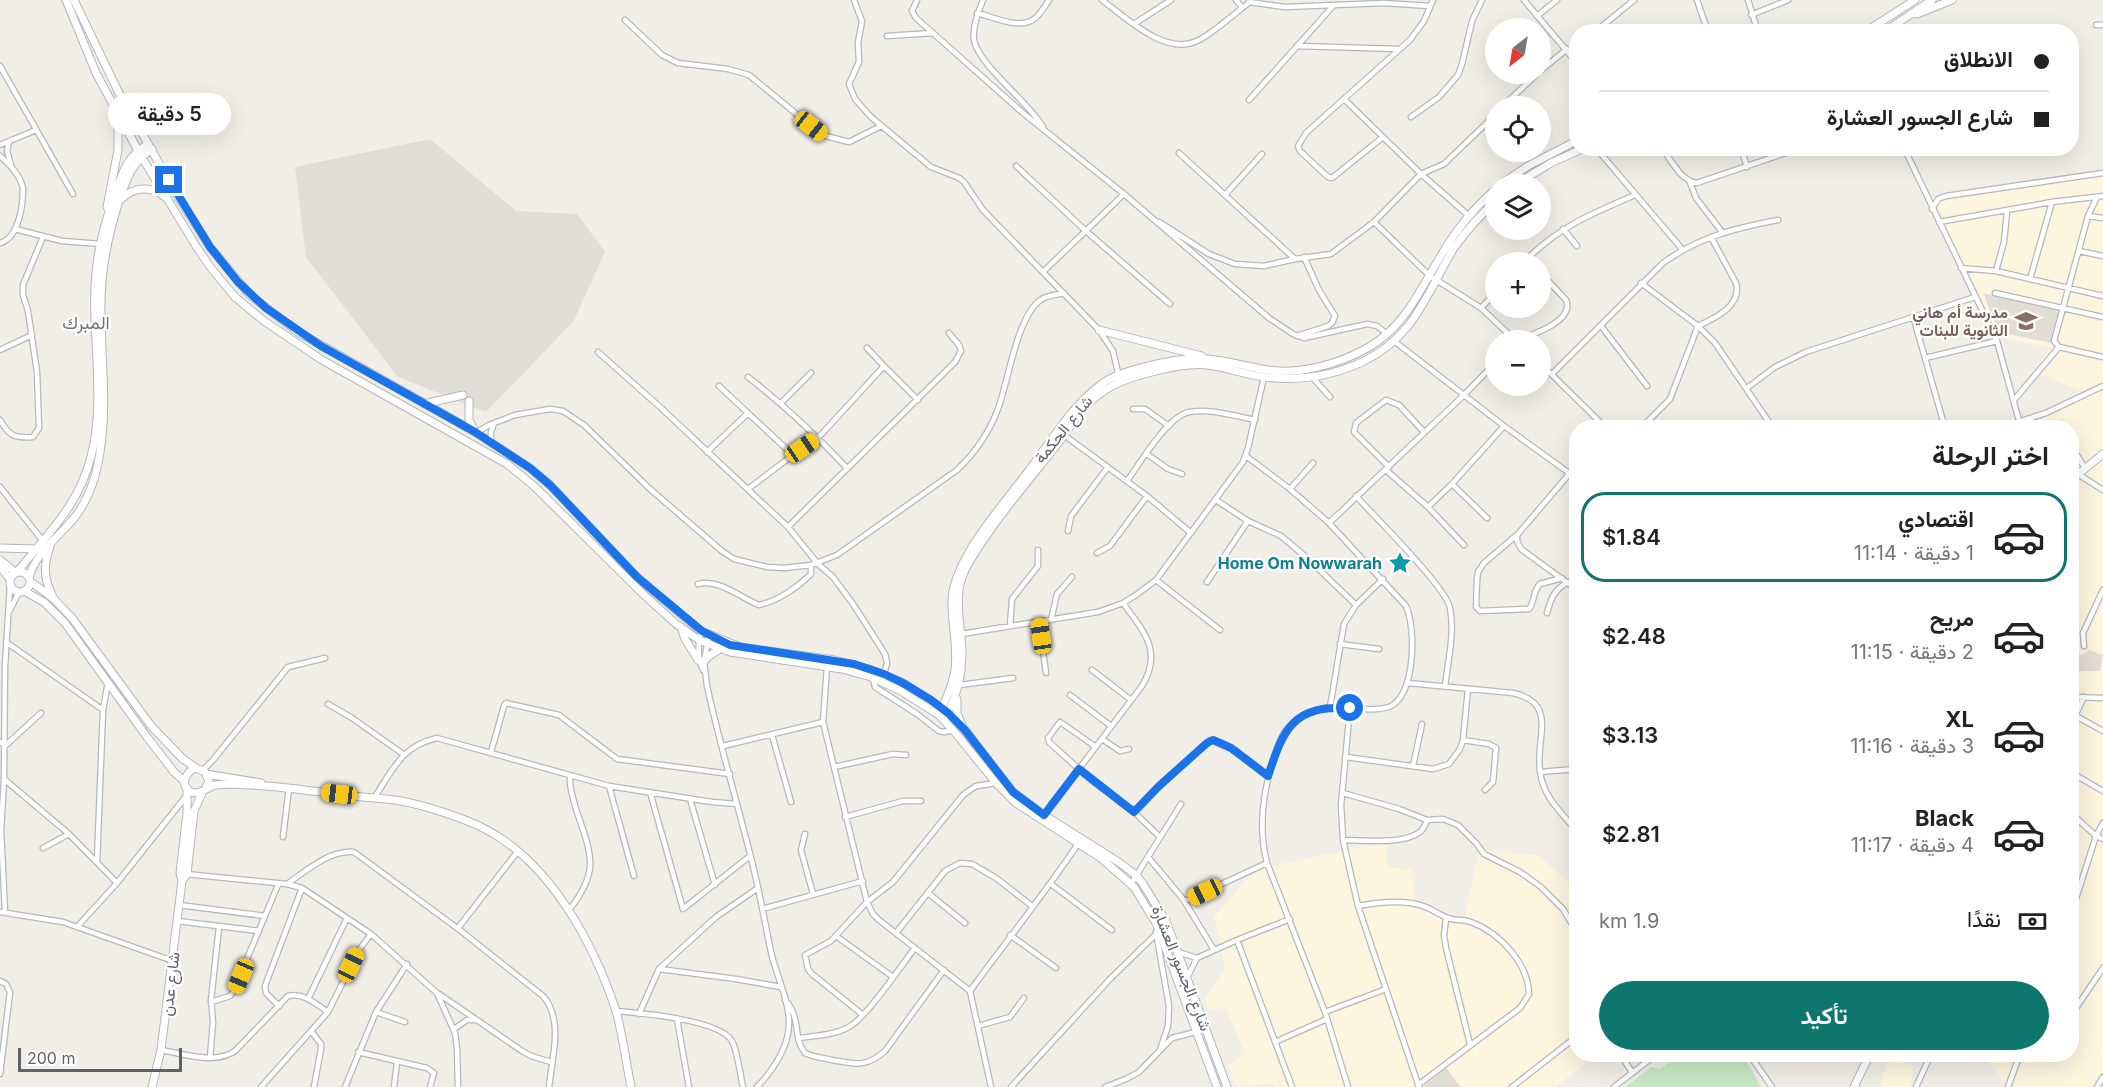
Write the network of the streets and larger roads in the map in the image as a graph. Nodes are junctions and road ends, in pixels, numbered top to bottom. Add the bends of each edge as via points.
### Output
1 (66, 0) edge
2 (74, 0) edge
3 (854, 0) edge
4 (917, 0) edge
5 (983, 0) edge
6 (1049, 0) edge
7 (1102, 0) edge
8 (1172, 0) edge
9 (1236, 0) edge
10 (1433, 0) edge
11 (1482, 0) edge
12 (1524, 0) edge
13 (1557, 0) edge
14 (1634, 0) edge
15 (1697, 0) edge
16 (1748, 0) edge
17 (1788, 0) edge
18 (1916, 0) edge
19 (1932, 0) edge
20 (1952, 0) edge
21 (1251, 1) edge
22 (1385, 1) edge
23 (1333, 6) junction
24 (1430, 6) junction
25 (1242, 7) junction
26 (977, 14) junction
27 (1751, 15) junction
28 (1537, 16) junction
29 (1906, 18) junction
30 (625, 20) dead end
31 (1134, 24) junction
32 (1605, 24) edge
33 (1705, 24) edge
34 (1755, 24) edge
35 (1877, 24) edge
36 (1897, 24) edge
37 (2103, 24) edge
38 (2096, 25) dead end
39 (933, 33) junction
40 (887, 36) dead end
41 (1297, 46) junction
42 (1399, 49) junction
43 (1568, 51) joint
44 (1551, 63) edge
45 (0, 66) edge
46 (1525, 84) edge
47 (1513, 96) edge
48 (1344, 99) junction
49 (1249, 100) dead end
50 (118, 115) junction
51 (1411, 117) dead end
52 (1485, 125) edge
53 (881, 126) junction
54 (1045, 129) junction
55 (36, 130) junction
56 (1383, 137) junction
57 (10, 141) junction
58 (1569, 144) edge
59 (0, 145) edge
60 (150, 146) junction
61 (139, 153) junction
62 (1179, 153) dead end
63 (1262, 154) dead end
64 (1569, 155) edge
65 (0, 156) edge
66 (1603, 156) edge
67 (1668, 156) edge
68 (1744, 156) edge
69 (1774, 156) edge
70 (1908, 156) edge
71 (11, 165) junction
72 (1016, 166) dead end
73 (1747, 167) junction
74 (2103, 173) edge
75 (1421, 174) junction
76 (1515, 174) edge
77 (1533, 174) edge
78 (1689, 180) junction
79 (73, 194) dead end
80 (1124, 194) junction
81 (1225, 195) junction
82 (1635, 195) junction
83 (2100, 197) edge
84 (119, 200) junction
85 (1485, 200) edge
86 (2052, 202) junction
87 (170, 203) junction
88 (1932, 209) junction
89 (2007, 211) junction
90 (1485, 212) edge
91 (1469, 216) junction
92 (2088, 216) junction
93 (1151, 218) junction
94 (2103, 218) edge
95 (106, 220) junction
96 (1779, 220) dead end
97 (1374, 222) junction
98 (1939, 222) junction
99 (15, 229) junction
100 (1563, 229) junction
101 (1087, 232) junction
102 (1722, 232) junction
103 (43, 237) junction
104 (1711, 237) junction
105 (0, 243) edge
106 (103, 245) junction
107 (1577, 246) dead end
108 (1682, 249) junction
109 (2079, 251) junction
110 (1536, 252) edge
111 (2103, 256) edge
112 (1304, 257) junction
113 (1294, 259) junction
114 (1961, 268) junction
115 (1044, 271) junction
116 (1996, 271) junction
117 (1430, 276) junction
118 (2030, 279) junction
119 (1437, 281) junction
120 (1551, 284) edge
121 (1641, 284) junction
122 (2068, 288) junction
123 (1064, 293) junction
124 (1995, 293) dead end
125 (2103, 296) edge
126 (1975, 297) junction
127 (1170, 304) dead end
128 (1485, 304) edge
129 (1481, 308) junction
130 (2063, 308) junction
131 (1913, 316) junction
132 (2103, 317) edge
133 (1601, 326) junction
134 (1698, 326) junction
135 (1099, 330) junction
136 (1505, 330) edge
137 (1541, 330) edge
138 (949, 333) dead end
139 (1387, 334) junction
140 (32, 335) junction
141 (1297, 336) junction
142 (1394, 341) junction
143 (1997, 341) junction
144 (2058, 347) junction
145 (867, 348) dead end
146 (0, 350) edge
147 (598, 352) dead end
148 (2103, 357) edge
149 (1208, 358) junction
150 (1925, 358) junction
151 (884, 366) junction
152 (811, 373) dead end
153 (1485, 373) edge
154 (1553, 374) joint
155 (1312, 376) junction
156 (748, 377) dead end
157 (1264, 377) junction
158 (1119, 378) junction
159 (719, 386) dead end
160 (1647, 386) dead end
161 (2103, 386) edge
162 (1747, 388) junction
163 (1464, 395) junction
164 (1330, 397) dead end
165 (918, 400) junction
166 (2014, 400) junction
167 (781, 403) junction
168 (424, 404) junction
169 (1133, 409) dead end
170 (748, 413) junction
171 (445, 415) junction
172 (0, 420) edge
173 (453, 420) junction
174 (1255, 420) junction
175 (1598, 420) edge
176 (1649, 420) edge
177 (1768, 420) edge
178 (1943, 420) edge
179 (2020, 420) edge
180 (2031, 420) edge
181 (494, 423) junction
182 (437, 424) junction
183 (1169, 426) junction
184 (1504, 426) junction
185 (446, 430) junction
186 (475, 432) junction
187 (1424, 432) junction
188 (1064, 435) junction
189 (818, 438) junction
190 (491, 442) junction
191 (707, 452) junction
192 (1147, 454) junction
193 (2103, 454) edge
194 (793, 455) junction
195 (1246, 456) junction
196 (2079, 458) edge
197 (1313, 463) dead end
198 (1108, 467) junction
199 (847, 468) junction
200 (2085, 468) junction
201 (1387, 469) junction
202 (1569, 472) edge
203 (2079, 473) edge
204 (1182, 474) dead end
205 (1569, 474) edge
206 (2079, 479) edge
207 (1127, 481) junction
208 (1452, 484) junction
209 (0, 487) edge
210 (748, 489) junction
211 (1290, 489) junction
212 (2103, 490) edge
213 (1147, 496) junction
214 (1356, 496) junction
215 (1215, 500) junction
216 (1428, 507) junction
217 (1487, 518) dead end
218 (1248, 522) junction
219 (1329, 522) junction
220 (788, 527) junction
221 (1068, 531) dead end
222 (1191, 533) junction
223 (1518, 534) junction
224 (43, 541) junction
225 (53, 542) junction
226 (1464, 545) dead end
227 (0, 548) edge
228 (36, 549) junction
229 (1038, 550) dead end
230 (1097, 553) dead end
231 (0, 560) edge
232 (818, 564) junction
233 (811, 565) junction
234 (0, 567) edge
235 (16, 572) junction
236 (1072, 577) dead end
237 (1562, 578) junction
238 (1383, 579) junction
239 (30, 580) junction
240 (1156, 580) junction
241 (10, 582) junction
242 (1207, 582) dead end
243 (1569, 583) joint
244 (698, 584) dead end
245 (21, 591) junction
246 (2103, 591) edge
247 (54, 599) junction
248 (1123, 603) junction
249 (1356, 605) junction
250 (1547, 613) dead end
251 (7, 616) junction
252 (0, 617) edge
253 (1051, 620) junction
254 (1039, 622) junction
255 (1010, 626) junction
256 (681, 627) junction
257 (1220, 630) dead end
258 (702, 631) junction
259 (962, 634) junction
260 (709, 635) junction
261 (6, 642) junction
262 (703, 642) junction
263 (1340, 644) junction
264 (2084, 646) dead end
265 (1378, 649) dead end
266 (720, 650) junction
267 (325, 658) dead end
268 (701, 660) junction
269 (2, 666) edge
270 (827, 667) junction
271 (1092, 670) dead end
272 (1047, 673) dead end
273 (884, 674) junction
274 (873, 678) junction
275 (1013, 678) dead end
276 (108, 682) junction
277 (1408, 683) junction
278 (960, 685) junction
279 (1445, 686) junction
280 (1468, 689) junction
281 (954, 691) junction
282 (1070, 695) dead end
283 (2079, 697) edge
284 (2084, 697) junction
285 (2103, 698) edge
286 (931, 700) junction
287 (1131, 700) junction
288 (328, 704) dead end
289 (1330, 707) junction
290 (1350, 708) junction
291 (2079, 709) edge
292 (103, 710) junction
293 (41, 713) dead end
294 (943, 714) junction
295 (2079, 718) edge
296 (823, 722) junction
297 (1422, 724) dead end
298 (1112, 726) junction
299 (953, 729) junction
300 (965, 730) junction
301 (2103, 731) edge
302 (772, 735) junction
303 (1102, 739) junction
304 (1463, 740) junction
305 (2, 744) edge
306 (723, 746) junction
307 (1096, 747) junction
308 (1129, 749) dead end
309 (491, 752) junction
310 (403, 754) junction
311 (906, 755) dead end
312 (1346, 757) junction
313 (1413, 766) junction
314 (834, 767) junction
315 (1079, 769) junction
316 (1569, 770) edge
317 (202, 771) junction
318 (1540, 772) junction
319 (730, 774) junction
320 (570, 776) junction
321 (1268, 776) junction
322 (2079, 778) edge
323 (4, 779) junction
324 (996, 783) junction
325 (266, 785) junction
326 (609, 786) junction
327 (186, 788) junction
328 (289, 788) junction
329 (205, 790) junction
330 (1485, 790) dead end
331 (2103, 790) edge
332 (650, 792) junction
333 (1342, 793) junction
334 (374, 798) junction
335 (690, 799) junction
336 (921, 801) dead end
337 (791, 802) dead end
338 (737, 804) junction
339 (1181, 804) dead end
340 (1134, 812) junction
341 (1044, 815) junction
342 (845, 817) junction
343 (1427, 820) junction
344 (2079, 820) edge
345 (1569, 822) edge
346 (2103, 823) edge
347 (1, 830) edge
348 (69, 834) junction
349 (805, 834) dead end
350 (2096, 836) junction
351 (283, 837) dead end
352 (1161, 837) junction
353 (2103, 839) edge
354 (1343, 840) junction
355 (1078, 844) junction
356 (43, 848) dead end
357 (518, 851) junction
358 (750, 856) junction
359 (1148, 857) junction
360 (98, 862) junction
361 (1267, 863) junction
362 (1136, 875) junction
363 (183, 876) junction
364 (634, 876) dead end
365 (863, 881) junction
366 (117, 883) junction
367 (1051, 884) junction
368 (1131, 884) junction
369 (278, 885) junction
370 (287, 885) junction
371 (715, 885) junction
372 (302, 888) junction
373 (758, 888) junction
374 (2079, 889) edge
375 (928, 893) junction
376 (813, 894) junction
377 (867, 902) junction
378 (1185, 902) junction
379 (179, 905) junction
380 (1032, 906) junction
381 (1358, 906) junction
382 (762, 909) junction
383 (569, 910) junction
384 (2, 912) edge
385 (265, 916) junction
386 (347, 918) junction
387 (1446, 918) junction
388 (1290, 919) junction
389 (1569, 919) edge
390 (177, 921) junction
391 (965, 923) dead end
392 (1156, 925) junction
393 (77, 927) junction
394 (219, 927) junction
395 (458, 928) junction
396 (1112, 930) dead end
397 (259, 931) junction
398 (896, 933) junction
399 (371, 934) junction
400 (1156, 934) junction
401 (1010, 935) junction
402 (836, 936) junction
403 (1237, 940) junction
404 (914, 949) junction
405 (1214, 950) junction
406 (1179, 952) junction
407 (1197, 958) junction
408 (173, 962) junction
409 (407, 964) junction
410 (1056, 968) dead end
411 (2103, 968) edge
412 (659, 969) junction
413 (944, 970) junction
414 (1188, 976) junction
415 (893, 977) junction
416 (0, 981) edge
417 (781, 987) junction
418 (1386, 989) junction
419 (970, 991) junction
420 (437, 993) junction
421 (1024, 998) dead end
422 (308, 999) junction
423 (784, 999) junction
424 (211, 1002) junction
425 (2079, 1004) edge
426 (279, 1006) junction
427 (328, 1011) junction
428 (616, 1011) junction
429 (376, 1012) junction
430 (1325, 1012) junction
431 (639, 1014) junction
432 (863, 1015) junction
433 (677, 1019) junction
434 (1327, 1019) junction
435 (478, 1020) junction
436 (405, 1022) dead end
437 (978, 1026) junction
438 (454, 1029) junction
439 (310, 1030) junction
440 (1196, 1032) junction
441 (799, 1038) junction
442 (1275, 1042) junction
443 (1569, 1042) edge
444 (1470, 1044) junction
445 (161, 1050) junction
446 (1160, 1050) junction
447 (358, 1052) junction
448 (210, 1058) junction
449 (397, 1062) junction
450 (551, 1062) junction
451 (1625, 1062) edge
452 (1646, 1062) edge
453 (1755, 1062) edge
454 (1866, 1062) edge
455 (1927, 1062) edge
456 (2017, 1062) edge
457 (1632, 1072) junction
458 (0, 1074) edge
459 (2103, 1077) edge
460 (629, 1085) edge
461 (1419, 1086) edge
462 (152, 1087) edge
463 (261, 1087) edge
464 (314, 1087) edge
465 (345, 1087) edge
466 (394, 1087) edge
467 (430, 1087) edge
468 (458, 1087) edge
469 (549, 1087) edge
470 (689, 1087) edge
471 (743, 1087) edge
472 (757, 1087) edge
473 (991, 1087) edge
474 (1011, 1087) edge
475 (1105, 1087) edge
476 (1217, 1087) edge
477 (1227, 1087) edge
478 (1292, 1087) edge
479 (1348, 1087) edge
480 (1512, 1087) edge
481 (1614, 1087) edge
482 (1772, 1087) edge
483 (1854, 1087) edge
484 (1916, 1087) edge
485 (2008, 1087) edge
486 (2097, 1087) edge

1 - 50 street, شارع الجسور العشارة
2 - 60 street, شارع الجسور العشارة via 113,83
3 - 53 street via 862,21 859,62 849,84 860,105
4 - 39 street via 912,11
5 - 26 street
6 - 26 street via 1037,17 1025,23
7 - 31 street
8 - 31 street
9 - 25 street
10 - 24 street
11 - 51 street via 1472,21 1458,75 1439,97
12 - 28 street
13 - 28 street
14 - 32 street
15 - 33 street
16 - 27 street
17 - 27 street
18 - 35 street
19 - 29 street
20 - 29 street
21 - 23 street via 1286,7
21 - 25 street
22 - 23 street
22 - 24 street
23 - 41 street
24 - 42 street via 1417,32
25 - 31 street via 1189,43 1161,41
26 - 54 street via 974,36 978,50
27 - 34 street
28 - 43 street
29 - 36 street
30 - 53 street via 662,55 678,63 748,75 822,135 849,142
37 - 38 street
39 - 40 street
39 - 54 street
41 - 42 street
41 - 49 street
42 - 48 street
43 - 44 street
45 - 55 street
46 - 47 street
48 - 56 street
48 - 56 street via 1306,133 1299,143 1300,151 1332,178
50 - 61 street, شارع الجسور العشارة
50 - 95 street via 119,141
52 - 75 street via 1444,165
53 - 115 street via 931,167 964,182 983,210
54 - 80 street
55 - 57 street
55 - 79 street
56 - 75 street
57 - 59 street
57 - 71 street via 7,151
58 - 76 street
60 - 61 street
60 - 168 street, شارع الجسور العشارة via 210,247 250,295 298,332
61 - 84 street
61 - 87 street, شارع الجسور العشارة
61 - 95 street via 130,157 125,166
62 - 81 street
63 - 81 street
64 - 77 street
65 - 71 street
66 - 82 street
67 - 78 street
68 - 73 street
69 - 73 street
70 - 88 street
71 - 99 street via 23,188
72 - 101 street
73 - 78 street via 1701,182
74 - 88 street via 1946,196 1938,199
75 - 91 street
75 - 97 street
78 - 102 street via 1696,198
80 - 93 street
80 - 101 street
81 - 113 street
82 - 100 street
82 - 108 street
83 - 86 street
83 - 92 street
84 - 87 street via 131,191 146,189 161,194
84 - 106 street
85 - 91 street, شارع الحكمة
86 - 89 street
86 - 118 street
87 - 182 street, شارع الجسور العشارة via 211,268 246,308 322,360
88 - 98 street
89 - 98 street
89 - 116 street
90 - 119 street, شارع الحكمة via 1461,238
91 - 117 street, شارع الحكمة
92 - 94 street
92 - 109 street
93 - 113 street via 1209,254 1235,264 1264,266
93 - 141 street via 1246,301
95 - 106 street
96 - 102 street
97 - 112 street via 1331,254
97 - 117 street
98 - 114 street
99 - 103 street
99 - 105 street via 8,241
100 - 107 street
100 - 110 street
101 - 115 street
101 - 127 street
102 - 104 street
103 - 106 street
103 - 140 street via 23,285
104 - 108 street
104 - 134 street via 1733,276 1737,294 1730,307
106 - 224 street via 94,306 98,359 94,443 71,506
106 - 225 street via 103,427 97,470 87,498
108 - 121 street
109 - 111 street
109 - 122 street
112 - 113 street
112 - 141 street via 1335,316 1328,326
114 - 116 street
114 - 126 street
115 - 123 street
116 - 118 street
117 - 119 street
117 - 139 street, شارع الحكمة via 1417,299
118 - 122 street
119 - 129 street
119 - 142 street, شارع الحكمة
120 - 137 street via 1568,307 1563,316
121 - 133 street
121 - 134 street
122 - 125 street
122 - 130 street
123 - 135 street
123 - 232 street via 1042,299 1031,310 999,408 990,429 968,459 851,546
124 - 130 street
126 - 131 street
126 - 143 street
128 - 129 street
129 - 136 street
130 - 132 street
130 - 144 street via 2054,341
131 - 150 street
131 - 162 street via 1806,352 1775,367
133 - 154 street
133 - 160 street
134 - 162 street via 1718,345
134 - 176 street via 1670,399
135 - 149 street
135 - 158 street via 1113,351
138 - 165 street via 959,345 959,356
139 - 141 street via 1371,324 1304,338
139 - 149 street, شارع الحكمة via 1372,346 1324,366 1284,371
140 - 146 street
140 - 172 street via 37,372 37,433 33,437 9,435
142 - 155 street, شارع الحكمة via 1363,361
142 - 163 street
143 - 150 street
143 - 166 street
144 - 148 street
144 - 166 street
145 - 151 street
147 - 191 street
149 - 158 street, شارع الحكمة via 1184,359
150 - 178 street
151 - 165 street
151 - 189 street
152 - 167 street
153 - 163 street
154 - 175 street
155 - 157 street, شارع الحكمة
155 - 164 street
156 - 167 street
157 - 158 street, شارع الحكمة via 1201,364
157 - 174 street
158 - 188 street, شارع الحكمة via 1096,397
158 - 281 street, شارع الحكمة via 1104,382 1070,417 965,561 951,598 956,657
159 - 170 street
161 - 180 street
162 - 177 street
163 - 184 street
163 - 187 street
165 - 199 street
166 - 179 street
167 - 189 street
168 - 171 street, شارع الجسور العشارة
168 - 186 street via 466,398
169 - 183 street via 1145,409
170 - 191 street
170 - 194 street
171 - 173 street, شارع الجسور العشارة
171 - 182 street
173 - 185 street
173 - 186 street, شارع الجسور العشارة
174 - 183 street via 1197,411 1182,414
174 - 195 street
181 - 186 street
181 - 190 street
181 - 233 street via 543,409 563,411 584,425 689,524 734,559 767,567
182 - 185 street, شارع الجسور العشارة
183 - 192 street
184 - 202 street
184 - 208 street
185 - 256 street, شارع الجسور العشارة via 520,474
186 - 190 street, شارع الجسور العشارة
187 - 201 street
187 - 201 street via 1399,405 1386,400 1356,423 1354,432
188 - 198 street
188 - 259 street, شارع الحكمة via 967,567 957,599
189 - 194 street
189 - 199 street
190 - 258 street, شارع الجسور العشارة via 541,476 637,577
191 - 210 street
192 - 204 street
192 - 207 street
193 - 200 street
194 - 210 street
195 - 211 street
195 - 215 street
196 - 200 street
197 - 211 street
198 - 207 street
198 - 221 street via 1071,516
199 - 220 street
200 - 203 street
201 - 214 street
201 - 216 street
205 - 223 street
206 - 212 street
207 - 213 street
208 - 216 street
208 - 217 street
209 - 224 street
210 - 220 street
211 - 219 street
213 - 222 street
213 - 230 street via 1110,546
214 - 219 street
214 - 279 street via 1448,602 1452,619
215 - 218 street
215 - 222 street
216 - 226 street
218 - 242 street
218 - 249 street via 1287,541
219 - 238 street
220 - 232 street
222 - 240 street
223 - 237 street via 1521,549
223 - 237 street via 1479,572 1477,609 1529,609 1540,584
224 - 228 street
225 - 239 street via 39,557
225 - 247 street via 45,573
227 - 228 street
228 - 235 street
229 - 255 street via 1038,566 1012,598
231 - 235 street
232 - 233 street
232 - 273 street via 833,577 885,654
233 - 244 street via 811,574 801,583 759,604 716,585
234 - 241 street
235 - 239 street via 26,574
235 - 241 street
236 - 253 street via 1057,594
237 - 243 street
238 - 249 street
238 - 277 street via 1406,606 1411,620
239 - 245 street
239 - 247 street
240 - 248 street
240 - 257 street
241 - 245 street via 13,590
241 - 251 street
243 - 250 street via 1557,588
245 - 251 street
245 - 276 street via 55,611
246 - 264 street via 2083,633
247 - 317 street via 153,727 183,759
248 - 253 street via 1098,612
248 - 287 street via 1145,634 1152,654 1149,674
249 - 263 street via 1344,624
251 - 252 street
251 - 261 street
253 - 254 street
254 - 255 street
254 - 272 street
255 - 259 street
256 - 262 street, شارع الجسور العشارة
256 - 268 street
258 - 260 street, شارع الجسور العشارة
258 - 262 street
259 - 278 street, شارع الحكمة
260 - 262 street
260 - 273 street, شارع الجسور العشارة via 740,647 834,660
261 - 269 street
261 - 292 street
262 - 266 street, شارع الجسور العشارة
262 - 268 street
263 - 265 street
263 - 289 street
266 - 268 street
266 - 270 street, شارع الجسور العشارة
267 - 317 street via 288,667
268 - 306 street
269 - 305 street
270 - 274 street, شارع الجسور العشارة
270 - 296 street
271 - 287 street
273 - 286 street, شارع الجسور العشارة
274 - 294 street, شارع الجسور العشارة
274 - 299 street via 875,687 939,731
275 - 278 street
276 - 292 street
276 - 327 street
277 - 279 street
277 - 290 street via 1390,706
278 - 281 street, شارع الحكمة
279 - 280 street
280 - 304 street
280 - 318 street via 1524,696 1538,706 1542,727
281 - 286 street
281 - 294 street, شارع الحكمة
281 - 300 street via 957,713
282 - 298 street
283 - 284 street
284 - 285 street
284 - 291 street
286 - 294 street, شارع الجسور العشارة
287 - 298 street
288 - 310 street
289 - 290 street
289 - 321 street via 1305,716 1287,729
290 - 312 street
292 - 360 street
293 - 305 street
294 - 299 street, شارع الجسور العشارة
294 - 300 street, شارع الجسور العشارة
295 - 301 street
296 - 302 street
296 - 314 street
297 - 313 street
298 - 303 street
299 - 324 street, شارع الجسور العشارة
300 - 341 street, شارع الجسور العشارة via 1007,786
302 - 306 street
302 - 337 street
303 - 307 street
303 - 308 street via 1120,751
304 - 313 street via 1449,764 1433,769
304 - 330 street via 1496,748 1493,782
305 - 323 street
306 - 319 street
307 - 315 street
307 - 315 street via 1060,722 1053,729 1049,742
309 - 310 street via 437,738 421,742
309 - 319 street via 506,703 559,715 617,759
309 - 320 street
310 - 334 street
311 - 314 street via 893,754
312 - 313 street
312 - 333 street
314 - 342 street
315 - 340 street
315 - 341 street
316 - 318 street
317 - 325 street
317 - 327 street via 188,772
317 - 329 street via 209,781
318 - 345 street via 1551,803
319 - 338 street
320 - 326 street
320 - 383 street via 591,866 585,890
321 - 340 street via 1231,748 1210,740
321 - 361 street via 1263,830
322 - 331 street
323 - 347 street
323 - 348 street
324 - 355 street, شارع الجسور العشارة via 1025,810
324 - 377 street via 976,786 963,795 893,882
325 - 328 street
325 - 329 street via 229,784
326 - 332 street
326 - 364 street
327 - 329 street via 194,793
327 - 363 street, شارع عدن
327 - 366 street
328 - 334 street
328 - 351 street
329 - 363 street, شارع عدن via 194,811
332 - 335 street
332 - 371 street via 681,908
333 - 343 street
333 - 354 street
334 - 357 street via 427,807 486,830
335 - 338 street
335 - 371 street
336 - 342 street via 903,801
338 - 358 street
339 - 352 street
340 - 352 street
341 - 362 street, شارع الجسور العشارة
342 - 365 street
343 - 354 street via 1419,832 1409,837
343 - 389 street via 1443,819 1458,825 1484,854 1534,881
344 - 350 street
346 - 350 street
347 - 384 street
348 - 356 street
348 - 360 street
349 - 376 street via 801,850
350 - 353 street
350 - 374 street
352 - 359 street
354 - 381 street
355 - 367 street
355 - 368 street, شارع الجسور العشارة
357 - 383 street via 555,889
357 - 395 street
358 - 371 street
358 - 373 street
359 - 362 street
359 - 378 street
360 - 366 street
361 - 378 street
361 - 388 street
362 - 368 street
362 - 406 street, شارع الجسور العشارة via 1159,908
363 - 369 street
363 - 379 street, شارع عدن
365 - 376 street
365 - 377 street
366 - 393 street
367 - 380 street
367 - 396 street
368 - 392 street, شارع الجسور العشارة
369 - 370 street
369 - 385 street
370 - 372 street
370 - 395 street via 332,856 354,852
372 - 386 street
372 - 426 street via 265,986 266,993
373 - 382 street
373 - 412 street via 716,917
375 - 380 street via 945,871 966,862 996,878
375 - 391 street
375 - 398 street
376 - 382 street
377 - 398 street via 873,914
377 - 402 street
378 - 405 street
379 - 385 street
379 - 390 street, شارع عدن
380 - 401 street
381 - 387 street via 1381,902 1414,904
381 - 418 street
382 - 417 street
383 - 428 street
384 - 393 street
385 - 397 street
386 - 399 street
386 - 422 street
387 - 444 street via 1446,948
387 - 444 street via 1469,921 1493,935 1518,961 1529,986 1529,994 1520,1008
388 - 403 street
388 - 430 street
390 - 394 street
390 - 408 street, شارع عدن
392 - 400 street
392 - 440 street, شارع الجسور العشارة
393 - 408 street
394 - 397 street
394 - 424 street
395 - 450 street via 551,1006 555,1029
397 - 424 street via 233,992
398 - 404 street
399 - 409 street
399 - 427 street
400 - 446 street via 1169,1017
400 - 474 street
401 - 410 street
401 - 419 street
402 - 415 street
402 - 432 street via 805,955 808,969
403 - 405 street
403 - 442 street
404 - 413 street
404 - 415 street
405 - 407 street
406 - 407 street
406 - 414 street, شارع الجسور العشارة
407 - 414 street
408 - 445 street, شارع عدن
409 - 420 street
409 - 429 street
411 - 425 street
412 - 417 street
412 - 431 street
413 - 419 street
413 - 441 street via 878,1057 855,1065 812,1056 805,1053
414 - 477 street, شارع الجسور العشارة
415 - 432 street
416 - 458 street via 10,992
417 - 423 street
418 - 430 street
418 - 461 street
419 - 437 street
420 - 435 street
420 - 438 street
421 - 437 street via 1010,1017
422 - 426 street via 288,996
422 - 427 street
423 - 441 street via 796,1015
423 - 472 street via 789,1024 785,1045
424 - 448 street
426 - 448 street via 235,1051
427 - 439 street
428 - 431 street
428 - 460 street
429 - 436 street
429 - 447 street
430 - 434 street
431 - 433 street
432 - 441 street via 841,1030
433 - 470 street
433 - 471 street via 727,1035
434 - 442 street
434 - 479 street
435 - 438 street via 467,1020
435 - 450 street via 531,1056
437 - 473 street
438 - 468 street
439 - 463 street
439 - 464 street via 321,1044
440 - 446 street via 1172,1038
440 - 476 street, شارع الجسور العشارة
442 - 478 street
443 - 480 street
444 - 461 street
445 - 448 street
445 - 462 street, شارع عدن
446 - 475 street via 1139,1072
447 - 449 street
447 - 465 street
449 - 466 street
449 - 467 street via 432,1070
450 - 469 street
451 - 457 street
452 - 457 street
453 - 482 street
454 - 483 street
455 - 484 street
456 - 485 street
457 - 481 street
459 - 486 street

